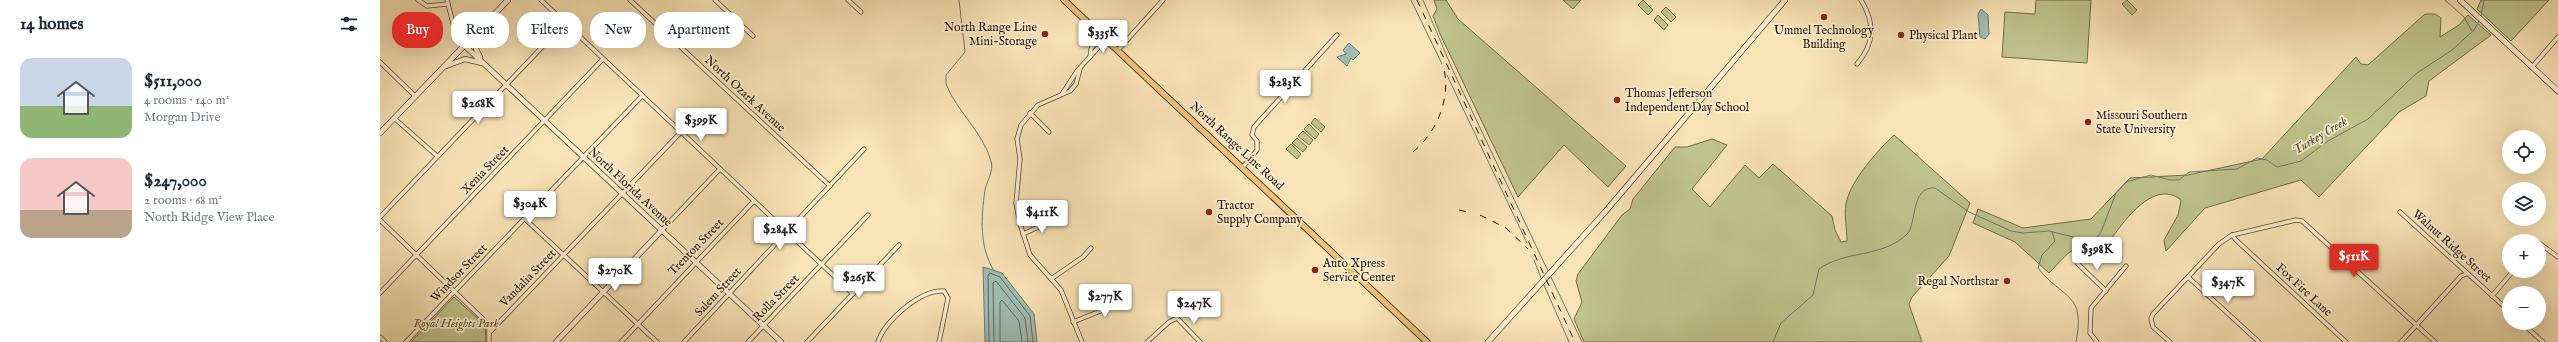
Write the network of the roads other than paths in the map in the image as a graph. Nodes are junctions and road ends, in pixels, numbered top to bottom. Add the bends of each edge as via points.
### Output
1 (418, 0) edge
2 (508, 0) edge
3 (541, 0) edge
4 (630, 0) edge
5 (715, 0) edge
6 (848, 0) edge
7 (1064, 0) edge
8 (1163, 0) edge
9 (1785, 0) edge
10 (1861, 0) edge
11 (2460, 0) edge
12 (448, 2) edge
13 (497, 12) edge
14 (554, 12) edge
15 (861, 12) dead end
16 (451, 14) edge
17 (1101, 34) junction
18 (1337, 35) dead end
19 (753, 36) dead end
20 (2558, 37) edge
21 (582, 39) edge
22 (1106, 39) junction
23 (463, 48) edge
24 (467, 48) edge
25 (476, 48) edge
26 (541, 48) edge
27 (1118, 50) junction
28 (1090, 57) junction
29 (603, 59) junction
30 (380, 62) edge
31 (484, 64) junction
32 (1857, 64) dead end
33 (446, 66) junction
34 (2532, 66) junction
35 (506, 84) junction
36 (2558, 91) edge
37 (416, 96) junction
38 (642, 96) junction
39 (1030, 113) junction
40 (394, 118) junction
41 (544, 121) junction
42 (680, 132) junction
43 (1049, 132) dead end
44 (380, 133) edge
45 (864, 149) dead end
46 (437, 156) junction
47 (583, 158) junction
48 (1243, 167) junction
49 (719, 170) junction
50 (830, 186) junction
51 (622, 194) junction
52 (754, 202) junction
53 (2400, 212) dead end
54 (868, 215) dead end
55 (1051, 218) dead end
56 (380, 219) edge
57 (525, 219) junction
58 (661, 231) junction
59 (787, 233) junction
60 (1024, 234) junction
61 (2232, 234) junction
62 (899, 245) dead end
63 (1091, 248) dead end
64 (2546, 248) edge
65 (416, 256) junction
66 (563, 256) junction
67 (2558, 257) edge
68 (696, 263) junction
69 (2077, 263) dead end
70 (821, 265) junction
71 (2126, 266) dead end
72 (2466, 274) junction
73 (2188, 277) junction
74 (2507, 278) edge
75 (1051, 279) junction
76 (2106, 291) junction
77 (455, 292) junction
78 (603, 292) junction
79 (1124, 292) dead end
80 (380, 293) edge
81 (729, 294) junction
82 (852, 294) junction
83 (2492, 296) junction
84 (2502, 305) edge
85 (1073, 322) junction
86 (637, 324) junction
87 (2416, 325) junction
88 (763, 326) junction
89 (2530, 330) edge
90 (489, 333) junction
91 (380, 337) edge
92 (385, 342) edge
93 (406, 342) edge
94 (489, 342) edge
95 (556, 342) edge
96 (621, 342) edge
97 (657, 342) edge
98 (684, 342) edge
99 (748, 342) edge
100 (781, 342) edge
101 (807, 342) edge
102 (878, 342) edge
103 (939, 342) edge
104 (1082, 342) edge
105 (1147, 342) edge
106 (1200, 342) edge
107 (1427, 342) edge
108 (1488, 342) edge
109 (2097, 342) edge
110 (2170, 342) edge
111 (2258, 342) edge
112 (2346, 342) edge
113 (2401, 342) edge
114 (2434, 342) edge
115 (2543, 342) edge

1 - 12 street via 427,6
2 - 13 main road
3 - 14 street
4 - 50 street, North Ozark Avenue
5 - 19 street
6 - 15 street
7 - 17 main road, North Range Line Road
8 - 27 street
9 - 108 main road via 1605,212
10 - 32 street via 1870,16 1870,45
11 - 34 main road
12 - 16 street
17 - 22 main road, North Range Line Road
17 - 28 street via 1091,49
18 - 48 street via 1254,127 1252,134 1257,141 1257,150
20 - 34 street
21 - 29 street
22 - 27 main road, North Range Line Road
22 - 28 street
23 - 33 main road
24 - 31 street, North Florida Avenue
25 - 31 street
26 - 35 street
27 - 48 main road, North Range Line Road
28 - 39 street via 1080,69 1073,88 1038,105
29 - 38 street
29 - 41 street, Xenia Street
30 - 37 street
31 - 33 street via 465,59
31 - 35 street, North Florida Avenue
33 - 37 main road
34 - 36 main road
35 - 41 street, North Florida Avenue
35 - 46 street
37 - 40 main road
38 - 42 street
38 - 47 street, Windsor Street
39 - 43 street
39 - 60 street via 1021,125 1017,139 1020,159 1016,203
40 - 44 main road
40 - 46 street
41 - 47 street, North Florida Avenue
41 - 65 street, Xenia Street
42 - 49 street
42 - 51 street, Vandalia Street
45 - 50 street, Salem Street
46 - 56 street
47 - 51 street, North Florida Avenue
47 - 57 street, Windsor Street
48 - 107 main road, North Range Line Road
49 - 52 street
49 - 58 street
50 - 59 street, Salem Street
51 - 58 street, North Florida Avenue
51 - 66 street, Vandalia Street
52 - 59 street
52 - 68 street, Trenton Street
53 - 72 street, Walnut Ridge Street
54 - 70 street, Rolla Street
55 - 60 street
56 - 65 street
57 - 66 street
57 - 77 street, Windsor Street
58 - 68 street, North Florida Avenue
58 - 78 street
59 - 70 street
59 - 81 street, Salem Street
60 - 75 street via 1030,255
61 - 73 street
61 - 87 street via 2302,220
61 - 112 street, Fox Fire Lane
62 - 82 street
63 - 75 street via 1083,257
64 - 67 street
65 - 77 street
65 - 80 street, Xenia Street
66 - 78 street
66 - 90 street, Vandalia Street
68 - 81 street, North Florida Avenue
68 - 86 street, Trenton Street
69 - 76 street
70 - 82 street
70 - 88 street, Rolla Street
71 - 76 street
72 - 83 street, Walnut Ridge Street
72 - 87 street via 2461,276
73 - 110 street via 2151,319 2154,327
73 - 111 street
74 - 83 street
75 - 85 street via 1061,290
76 - 109 street via 2091,308 2090,333
77 - 90 street via 483,319
77 - 93 street, Windsor Street
78 - 86 street
78 - 95 street
79 - 85 street via 1109,306
81 - 88 street, North Florida Avenue
81 - 98 street, Salem Street
82 - 101 street
83 - 84 street, Walnut Ridge Street
85 - 104 street
86 - 96 street, Trenton Street
86 - 97 street
87 - 113 street
87 - 114 street
88 - 99 street, Rolla Street
88 - 100 street, North Florida Avenue
89 - 115 street
90 - 94 street
91 - 92 street
102 - 103 street via 883,329 900,312 925,296 944,291 947,293 948,303
105 - 106 street via 1177,318

